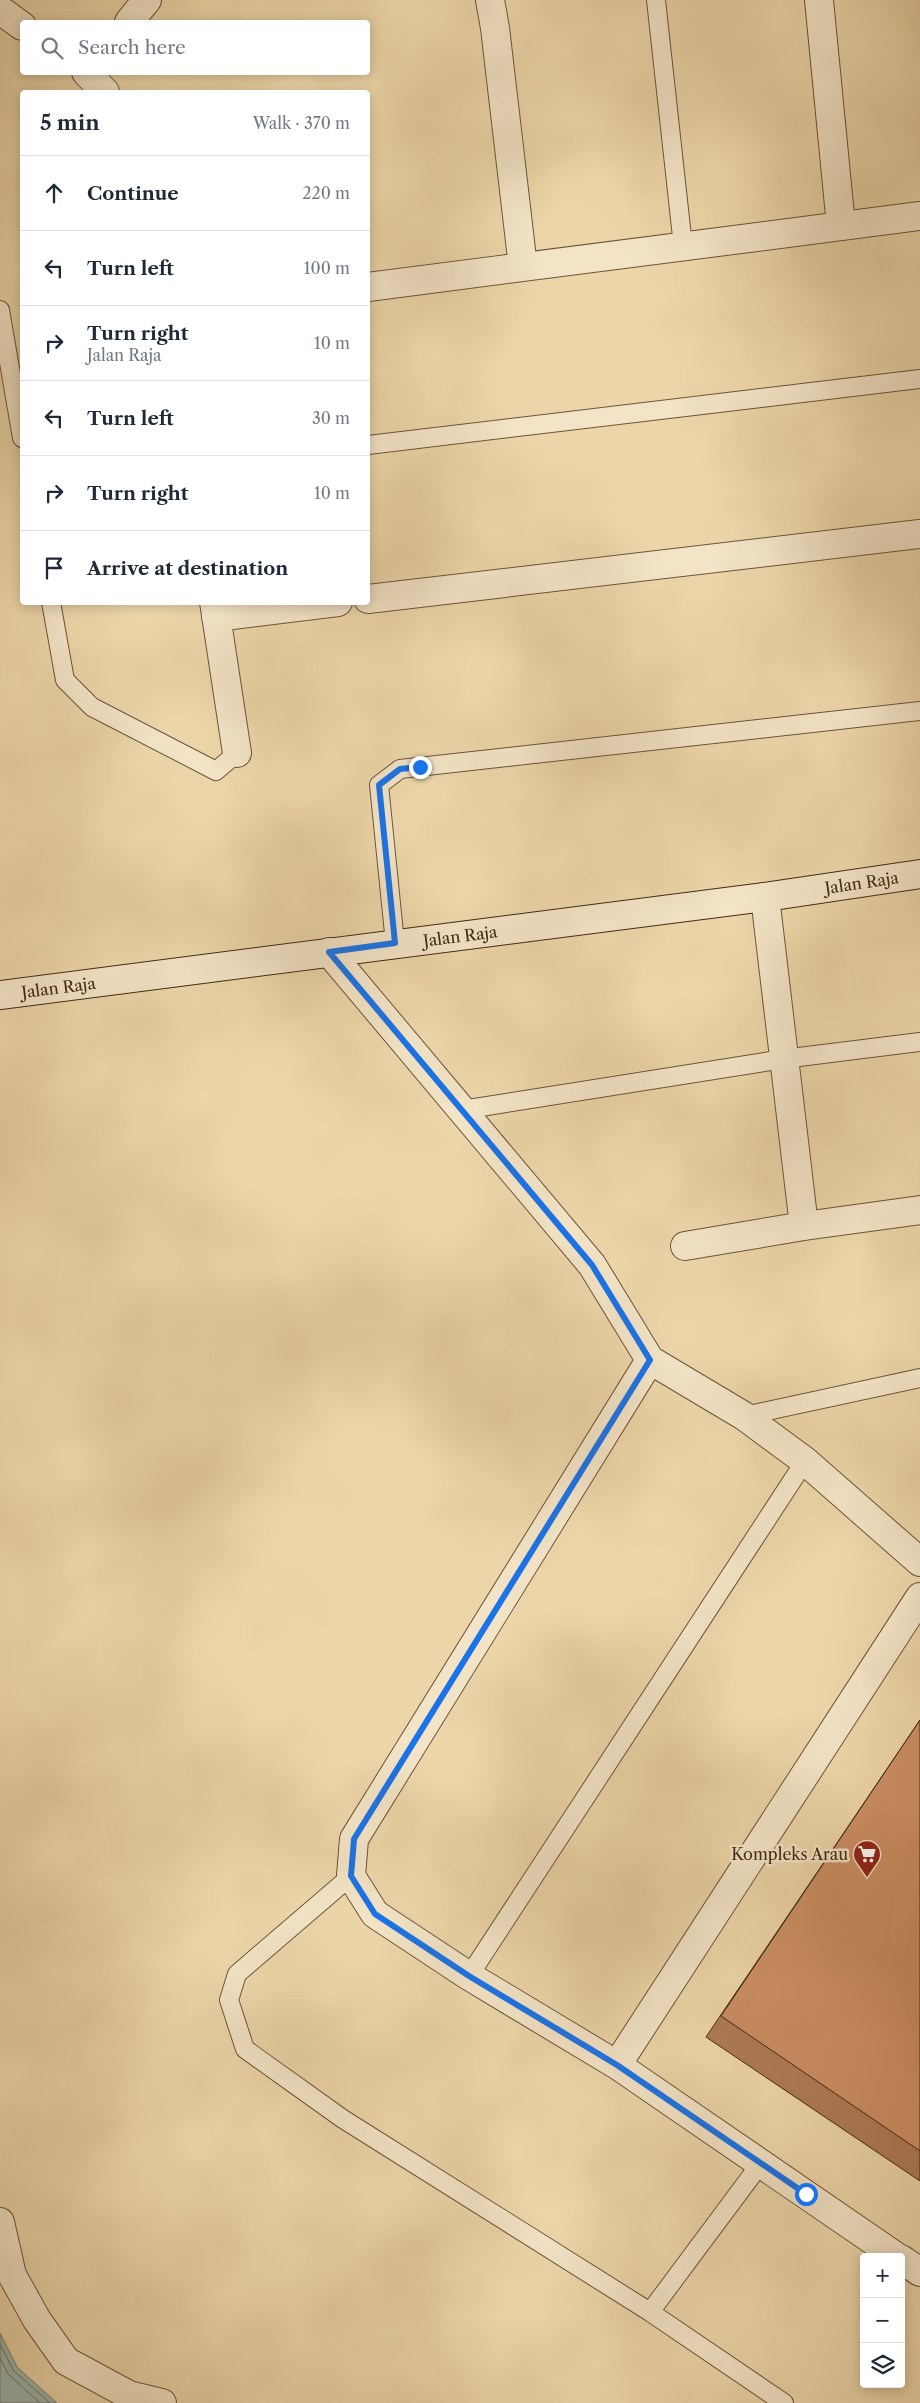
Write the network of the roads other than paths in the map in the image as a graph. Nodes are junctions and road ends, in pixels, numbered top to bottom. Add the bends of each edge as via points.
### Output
1 (147, 0) edge
2 (490, 0) edge
3 (656, 0) edge
4 (819, 0) edge
5 (0, 10) edge
6 (131, 20) edge
7 (20, 25) edge
8 (920, 216) edge
9 (841, 226) junction
10 (683, 246) junction
11 (523, 267) junction
12 (370, 287) edge
13 (0, 310) edge
14 (920, 379) edge
15 (20, 426) edge
16 (370, 445) edge
17 (920, 534) edge
18 (370, 599) edge
19 (52, 605) edge
20 (292, 605) edge
21 (215, 610) edge
22 (920, 711) edge
23 (237, 753) joint
24 (920, 874) edge
25 (765, 897) junction
26 (395, 943) junction
27 (329, 952) junction
28 (0, 995) edge
29 (920, 1042) edge
30 (782, 1059) junction
31 (462, 1110) junction
32 (920, 1210) edge
33 (804, 1226) junction
34 (685, 1246) dead end
35 (650, 1360) junction
36 (920, 1378) edge
37 (744, 1416) junction
38 (805, 1461) junction
39 (920, 1562) edge
40 (920, 1597) edge
41 (351, 1876) junction
42 (469, 1976) junction
43 (617, 2065) junction
44 (761, 2163) junction
45 (0, 2222) edge
46 (891, 2253) edge
47 (905, 2263) edge
48 (920, 2272) edge
49 (650, 2312) junction
50 (162, 2403) edge
51 (784, 2403) edge

1 - 6 street
2 - 11 street
3 - 10 lane
4 - 9 street
5 - 7 street
8 - 9 street
9 - 10 street
10 - 11 street
11 - 12 street
13 - 15 lane
14 - 16 lane
17 - 18 street
19 - 23 lane via 65,680 92,706 216,771
20 - 21 street
21 - 23 street
22 - 26 lane via 400,769 379,785
24 - 25 street, Jalan Raja
25 - 26 street, Jalan Raja
25 - 30 street
26 - 27 street, Jalan Raja
27 - 28 street, Jalan Raja
27 - 31 street
29 - 30 lane
30 - 31 lane
30 - 33 street
31 - 35 street via 592,1265
32 - 33 street
33 - 34 street
35 - 37 street
35 - 41 street via 354,1839
36 - 37 lane
37 - 38 street
38 - 39 street
38 - 42 lane
40 - 43 street
41 - 42 street via 375,1914
41 - 49 lane via 237,1974 229,2000 245,2049 343,2118
42 - 43 street
43 - 44 street
44 - 46 street
44 - 49 lane
45 - 50 street via 12,2275 66,2362 129,2395
47 - 48 street
49 - 51 lane

